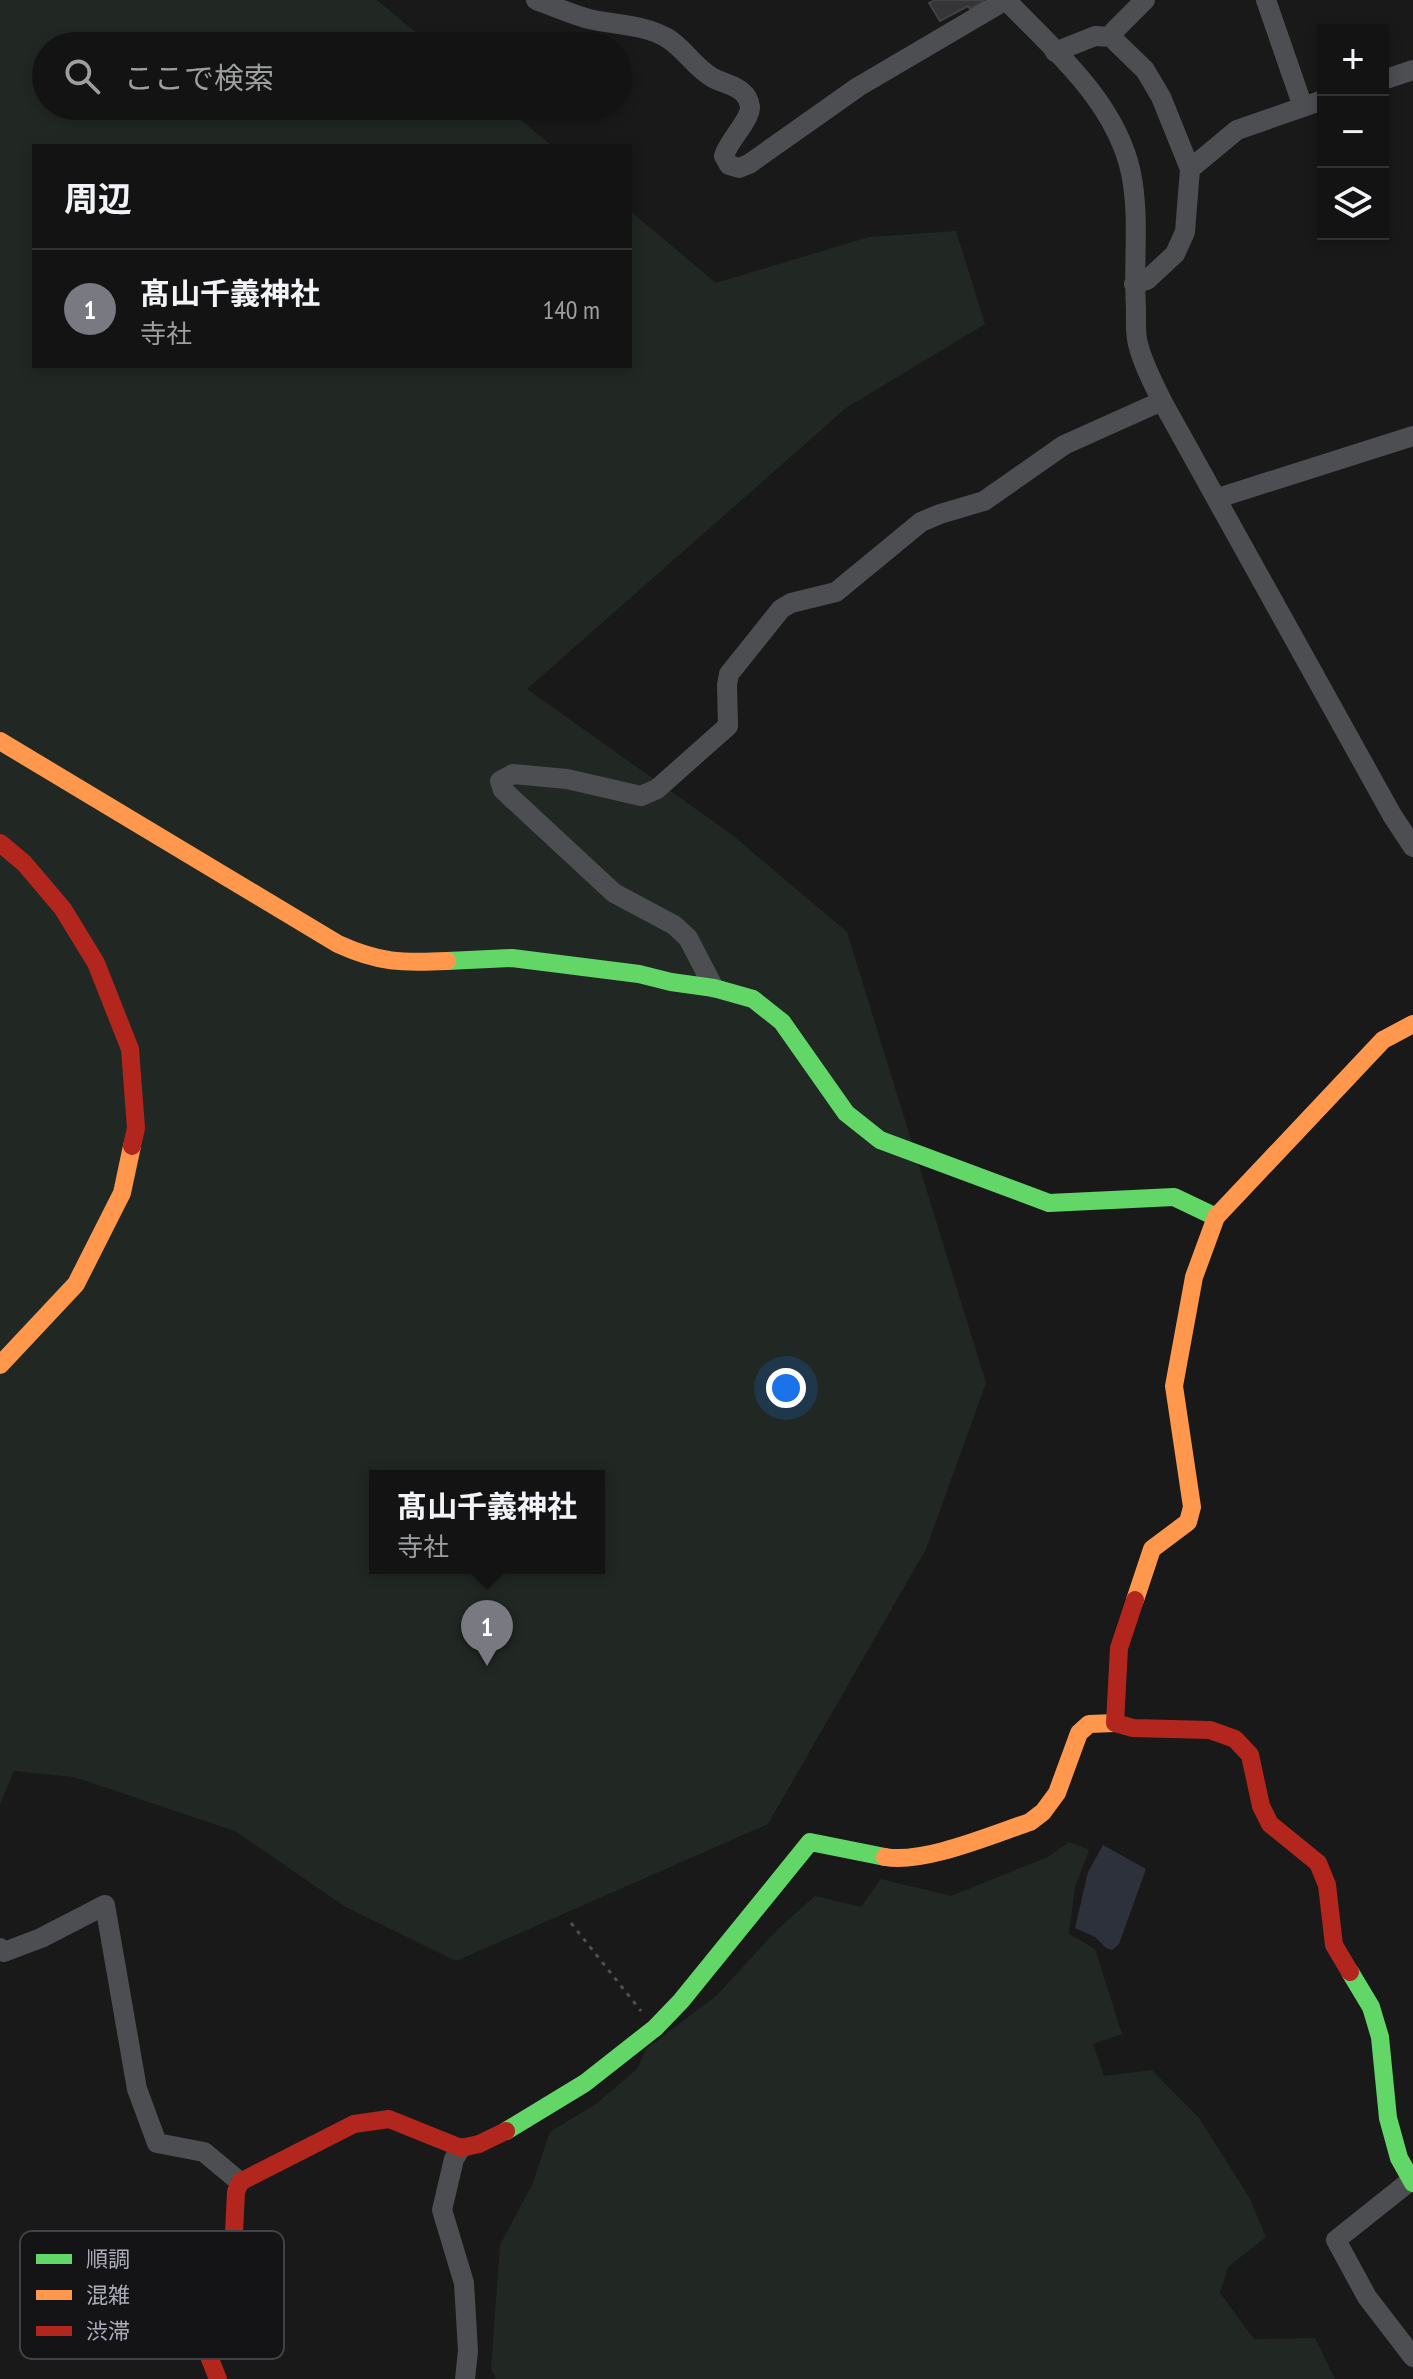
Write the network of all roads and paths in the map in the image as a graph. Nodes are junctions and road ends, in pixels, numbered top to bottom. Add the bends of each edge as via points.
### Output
1 (536, 0) edge
2 (1006, 0) edge
3 (1145, 0) edge
4 (1266, 0) edge
5 (1111, 37) junction
6 (1055, 52) junction
7 (1413, 70) edge
8 (1389, 78) edge
9 (1317, 102) edge
10 (1303, 107) junction
11 (1190, 169) junction
12 (1134, 284) junction
13 (1162, 401) junction
14 (1413, 436) edge
15 (1218, 498) junction
16 (0, 741) edge
17 (0, 843) edge
18 (1413, 847) edge
19 (714, 988) junction
20 (1413, 1024) edge
21 (1216, 1217) junction
22 (0, 1365) edge
23 (1115, 1723) junction
24 (571, 1923) dead end
25 (0, 1948) edge
26 (655, 2028) junction
27 (461, 2148) junction
28 (240, 2182) junction
29 (1412, 2182) edge
30 (234, 2231) edge
31 (1413, 2357) edge
32 (210, 2359) edge
33 (218, 2379) edge
34 (465, 2379) edge

1 - 2 street via 586,18 651,30 670,39 713,78 745,94 748,115 724,156 739,168 858,87
2 - 6 street
3 - 5 street
4 - 10 street
5 - 6 street via 1095,36
5 - 11 street via 1145,70
6 - 12 street via 1115,128 1130,171
7 - 8 street
9 - 10 street
10 - 11 street via 1237,130
11 - 12 street via 1185,232 1175,254 1147,280
12 - 13 street via 1137,342
13 - 15 street
13 - 19 street via 1064,445 984,501 921,522 836,592 781,609 729,674 728,726 657,789 641,796 567,779 513,774 500,781 503,790 614,893 688,938
14 - 15 street
15 - 18 street
16 - 19 street via 362,955 399,963 512,958
17 - 22 street via 63,909 96,963 130,1049 136,1128 122,1193 76,1284
19 - 21 street via 753,999 782,1022 846,1113 880,1140 1049,1203 1174,1197
20 - 21 street via 1383,1040
21 - 23 street via 1194,1277 1174,1386 1192,1507 1188,1522 1152,1549 1119,1648
23 - 26 street via 1089,1724 1079,1733 1057,1793 1030,1822 901,1860 810,1842
23 - 29 street via 1210,1730 1235,1739 1250,1755 1270,1824 1318,1863 1327,1885 1334,1945 1371,2007 1380,2037 1388,2118
24 - 26 path
25 - 28 street via 4,1952 41,1938 105,1905 137,2089 157,2143 204,2152
26 - 27 street via 573,2091 509,2130
27 - 28 street via 389,2119 373,2120 354,2124
27 - 34 street via 442,2210 464,2283
28 - 30 street
29 - 31 street via 1336,2240 1367,2297
32 - 33 street

